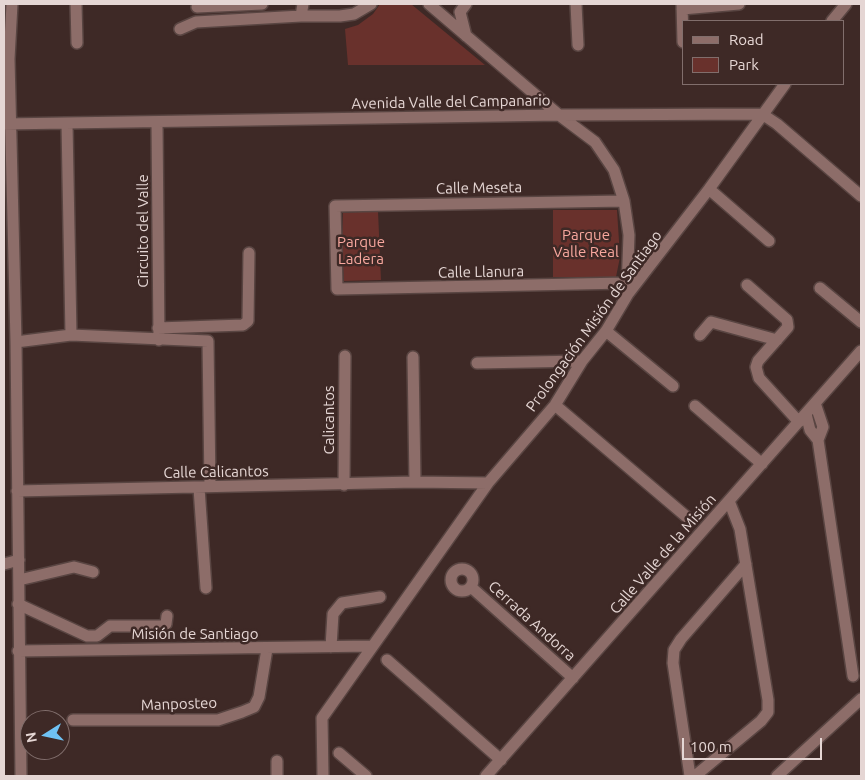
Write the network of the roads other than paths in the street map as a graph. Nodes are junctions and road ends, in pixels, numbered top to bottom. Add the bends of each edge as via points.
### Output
1 (76, 4) edge
2 (262, 4) edge
3 (303, 4) edge
4 (371, 4) edge
5 (429, 4) edge
6 (466, 4) edge
7 (576, 4) edge
8 (739, 4) edge
9 (846, 4) edge
10 (15, 5) edge
11 (197, 5) edge
12 (682, 6) edge
13 (353, 9) edge
14 (301, 16) junction
15 (682, 20) edge
16 (833, 20) edge
17 (196, 22) junction
18 (180, 29) dead end
19 (466, 36) junction
20 (77, 43) dead end
21 (578, 45) dead end
22 (784, 85) edge
23 (762, 114) junction
24 (559, 115) junction
25 (157, 123) junction
26 (7, 124) edge
27 (67, 124) junction
28 (709, 190) junction
29 (861, 196) edge
30 (624, 201) junction
31 (768, 241) dead end
32 (249, 253) dead end
33 (747, 285) dead end
34 (820, 288) dead end
35 (337, 289) joint
36 (627, 289) junction
37 (861, 322) edge
38 (158, 328) junction
39 (606, 331) junction
40 (71, 335) junction
41 (700, 335) dead end
42 (159, 340) junction
43 (777, 340) junction
44 (16, 342) junction
45 (861, 351) edge
46 (345, 356) dead end
47 (413, 357) dead end
48 (582, 361) junction
49 (477, 363) dead end
50 (672, 386) dead end
51 (816, 403) junction
52 (554, 405) junction
53 (695, 406) dead end
54 (802, 418) junction
55 (818, 440) junction
56 (762, 464) junction
57 (415, 482) junction
58 (488, 483) junction
59 (344, 485) junction
60 (205, 487) junction
61 (17, 491) junction
62 (732, 497) junction
63 (688, 518) dead end
64 (19, 560) junction
65 (4, 564) edge
66 (746, 564) junction
67 (93, 572) dead end
68 (19, 580) junction
69 (471, 587) dead end
70 (206, 588) dead end
71 (380, 597) dead end
72 (18, 604) junction
73 (167, 616) dead end
74 (372, 646) junction
75 (332, 647) junction
76 (267, 649) junction
77 (18, 651) junction
78 (387, 660) dead end
79 (852, 676) dead end
80 (573, 678) junction
81 (859, 705) edge
82 (73, 720) dead end
83 (339, 753) dead end
84 (501, 760) junction
85 (277, 761) dead end
86 (783, 774) edge
87 (21, 776) edge
88 (277, 776) edge
89 (323, 776) edge
90 (366, 776) edge
91 (486, 776) edge
92 (690, 776) edge
93 (695, 776) edge

1 - 20 street
2 - 11 street
3 - 14 street
4 - 13 street
5 - 19 street
6 - 19 street via 460,12
7 - 21 street
8 - 12 street
9 - 16 street
10 - 26 street
11 - 17 street
12 - 15 street
13 - 14 street via 340,16
14 - 17 street
17 - 18 street
19 - 24 street
22 - 23 street, Prolongación Misión de Santiago
23 - 24 street, Avenida Valle del Campanario
23 - 28 street, Prolongación Misión de Santiago
23 - 29 street
24 - 25 street, Avenida Valle del Campanario
24 - 30 street via 595,142 614,170
25 - 27 street, Avenida Valle del Campanario
25 - 38 street, Circuito del Valle
26 - 27 street, Avenida Valle del Campanario
26 - 44 street
27 - 40 street
28 - 31 street
28 - 36 street, Prolongación Misión de Santiago
30 - 35 street, Calle Meseta via 335,206
30 - 36 street via 629,234
32 - 38 street via 248,321 243,326
33 - 43 street via 787,320 788,327
34 - 37 street
35 - 36 street, Calle Llanura
36 - 39 street, Prolongación Misión de Santiago
38 - 42 street, Circuito del Valle
39 - 48 street, Prolongación Misión de Santiago
39 - 50 street
40 - 42 street
40 - 44 street
41 - 43 street via 711,322
42 - 60 street via 208,341
43 - 54 street via 758,361 759,378 779,401
44 - 61 street
45 - 51 street, Calle Valle de la Misión
46 - 59 street, Calicantos
47 - 57 street
48 - 49 street
48 - 52 street, Prolongación Misión de Santiago
51 - 54 street, Calle Valle de la Misión
51 - 55 street via 823,427
52 - 58 street, Prolongación Misión de Santiago
52 - 63 street
53 - 56 street
54 - 55 street
54 - 56 street, Calle Valle de la Misión
55 - 79 street
56 - 62 street, Calle Valle de la Misión
57 - 58 street, Calle Calicantos
57 - 59 street, Calle Calicantos
58 - 74 street, Prolongación Misión de Santiago
59 - 60 street, Calle Calicantos
60 - 61 street, Calle Calicantos
60 - 70 street
61 - 64 street
62 - 66 street via 742,518 740,529
62 - 80 street, Calle Valle de la Misión
64 - 65 street
64 - 68 street
66 - 92 street via 674,650 673,663
66 - 93 street via 768,712
67 - 68 street via 74,567
68 - 72 street
69 - 80 street, Cerrada Andorra
71 - 75 street via 342,603 333,614
72 - 73 street via 87,636 97,636 110,626 162,626 166,624
72 - 77 street
74 - 75 street, Misión de Santiago
74 - 89 street, Prolongación Misión de Santiago via 322,718
75 - 76 street, Misión de Santiago
76 - 77 street, Misión de Santiago
76 - 82 street, Manposteo via 259,697 254,707 242,712 218,720
77 - 87 street
78 - 84 street
80 - 84 street, Calle Valle de la Misión
81 - 86 street
83 - 90 street
84 - 91 street, Calle Valle de la Misión
85 - 88 street

